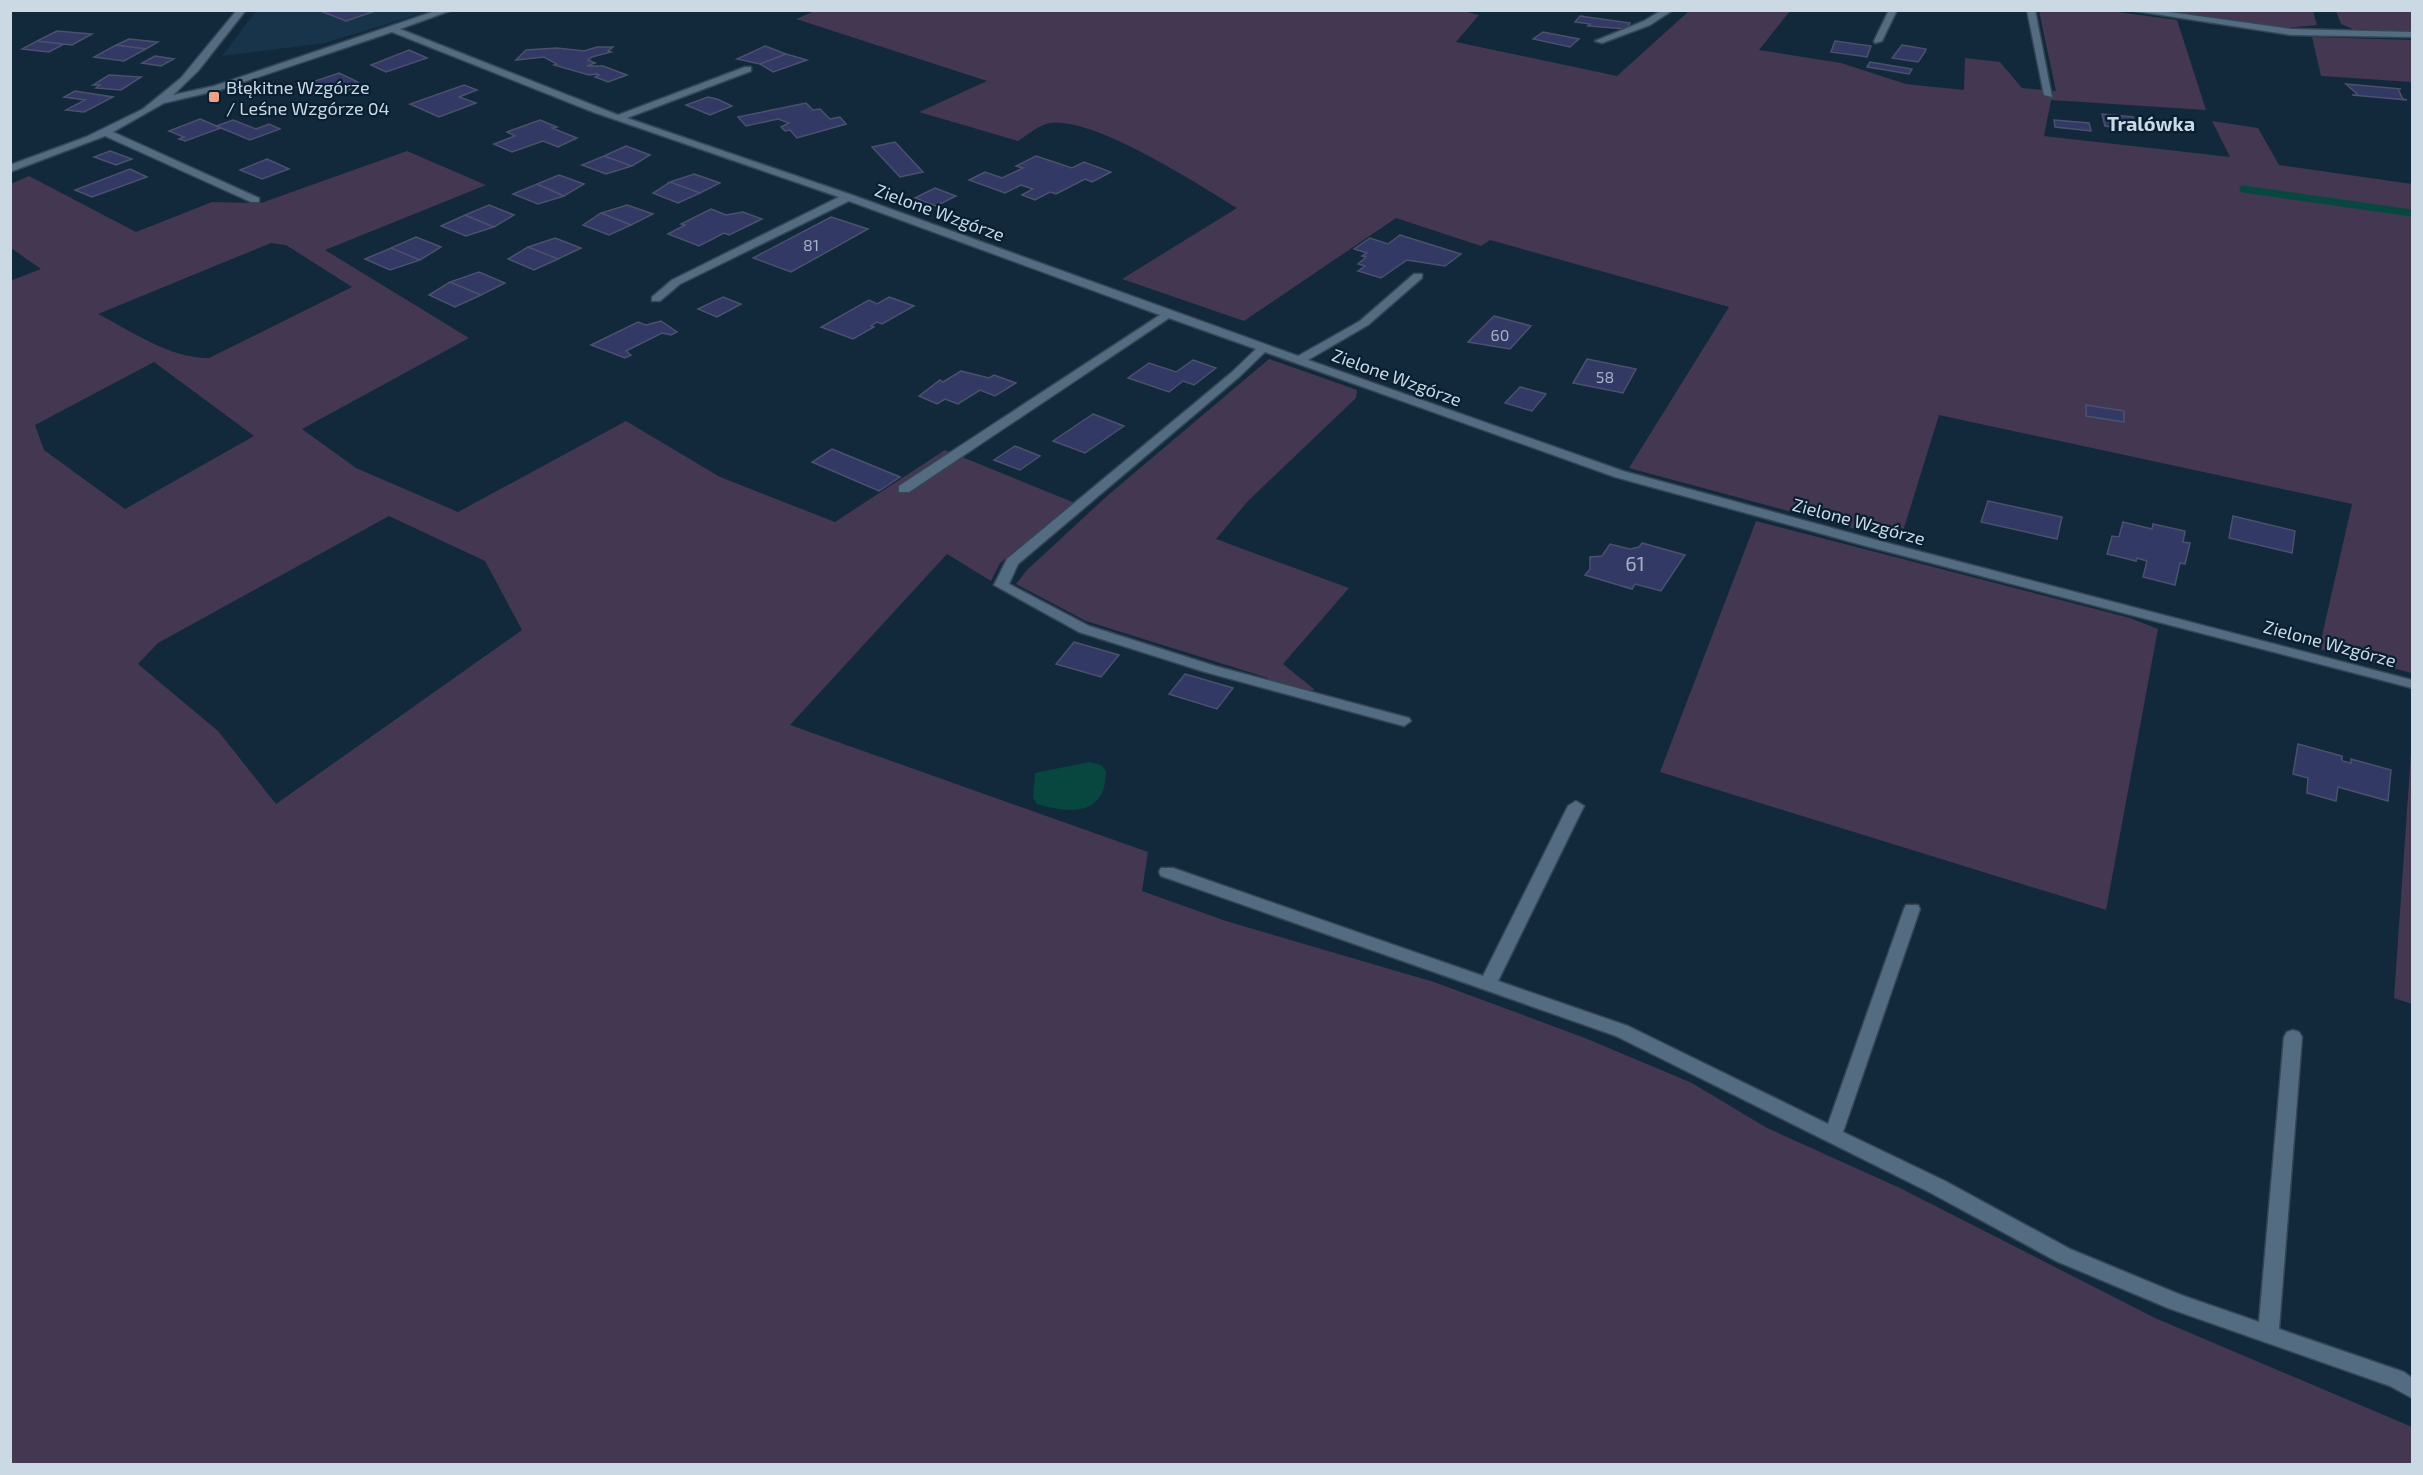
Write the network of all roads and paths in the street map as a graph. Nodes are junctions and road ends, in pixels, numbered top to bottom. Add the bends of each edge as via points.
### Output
1 (242, 10) edge
2 (448, 10) edge
3 (1669, 10) edge
4 (1893, 10) edge
5 (2031, 10) edge
6 (2133, 10) edge
7 (393, 29) junction
8 (2412, 35) edge
9 (1599, 41) dead end
10 (1878, 41) dead end
11 (747, 69) dead end
12 (2049, 95) dead end
13 (161, 101) junction
14 (618, 118) junction
15 (103, 131) junction
16 (10, 169) edge
17 (848, 197) junction
18 (255, 200) dead end
19 (1418, 276) dead end
20 (656, 299) dead end
21 (1168, 314) junction
22 (1263, 348) junction
23 (1298, 361) junction
24 (904, 489) dead end
25 (2412, 684) edge
26 (1404, 721) dead end
27 (1576, 806) dead end
28 (1167, 872) dead end
29 (1912, 909) dead end
30 (1488, 983) junction
31 (2293, 1037) dead end
32 (1833, 1135) junction
33 (2268, 1334) junction
34 (2412, 1389) edge

1 - 13 street via 187,78
2 - 7 street
3 - 9 street
4 - 10 street
5 - 12 street
6 - 8 street via 2291,32
7 - 13 street via 217,88
7 - 14 street, Zielone Wzgórze
11 - 14 street
13 - 15 street
14 - 17 street, Zielone Wzgórze
15 - 16 street
15 - 18 street
17 - 20 street via 676,282
17 - 21 street, Zielone Wzgórze
19 - 23 street via 1364,323
21 - 22 street, Zielone Wzgórze
21 - 24 street
22 - 23 street, Zielone Wzgórze
22 - 26 street via 1012,562 1001,585 1084,628 1210,669
23 - 25 street, Zielone Wzgórze via 1619,474
27 - 30 street
28 - 30 street
29 - 32 street
30 - 32 street via 1622,1031
31 - 33 street
32 - 33 street via 2063,1255 2175,1302
33 - 34 street via 2397,1379

